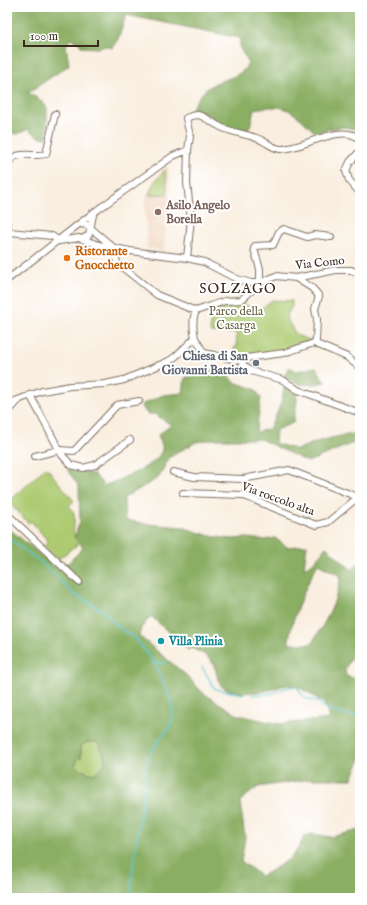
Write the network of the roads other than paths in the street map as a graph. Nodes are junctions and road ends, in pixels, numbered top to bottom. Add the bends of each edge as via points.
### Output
1 (55, 114) dead end
2 (360, 139) edge
3 (188, 150) junction
4 (360, 151) edge
5 (7, 166) edge
6 (360, 193) edge
7 (93, 213) junction
8 (7, 224) edge
9 (79, 225) junction
10 (89, 228) junction
11 (331, 237) dead end
12 (82, 239) junction
13 (59, 241) junction
14 (114, 248) junction
15 (187, 258) junction
16 (360, 274) edge
17 (296, 278) junction
18 (7, 280) edge
19 (260, 283) junction
20 (196, 311) junction
21 (195, 338) junction
22 (314, 343) junction
23 (242, 361) junction
24 (360, 368) edge
25 (30, 395) junction
26 (19, 400) junction
27 (139, 401) dead end
28 (7, 404) edge
29 (7, 413) edge
30 (360, 413) edge
31 (130, 440) dead end
32 (59, 450) junction
33 (35, 456) dead end
34 (173, 472) dead end
35 (183, 493) dead end
36 (359, 498) edge
37 (7, 514) edge
38 (79, 582) dead end

1 - 5 street via 46,154 17,156
2 - 3 street via 351,135 332,135 280,149 222,128 210,119 198,115 186,118 190,136
3 - 7 street via 172,156
3 - 15 street via 187,183 191,219
4 - 6 street via 346,171 349,180
7 - 9 street
7 - 10 street
8 - 13 street via 9,232 52,236
9 - 10 street
9 - 12 street via 78,234
9 - 13 street
10 - 12 street via 89,235
10 - 14 street
11 - 19 street via 307,237 284,229 279,232 273,245 256,246 254,249 260,269
12 - 13 street
12 - 14 street
13 - 18 street
14 - 15 street
14 - 20 street via 117,263 156,294
15 - 19 street via 214,266 237,279
16 - 17 street, Via Como via 351,270 336,270
17 - 19 street, Via Como via 280,275
17 - 22 street via 312,288 319,299 315,309 317,319
19 - 20 street via 241,300 225,301
20 - 21 street via 193,328
21 - 23 street via 204,353
21 - 25 street via 172,359 124,380 70,386
22 - 23 street via 284,353 246,358
22 - 24 street via 348,357
23 - 30 street via 251,371 283,380 306,393
25 - 26 street
25 - 32 street
26 - 28 street
26 - 29 street
27 - 32 street via 118,404 75,450
31 - 32 street via 95,465 83,468 71,465
32 - 33 street
34 - 36 street via 215,479 249,479 289,470
35 - 36 street, Via roccolo alta via 242,495 316,525 328,522
37 - 38 street

